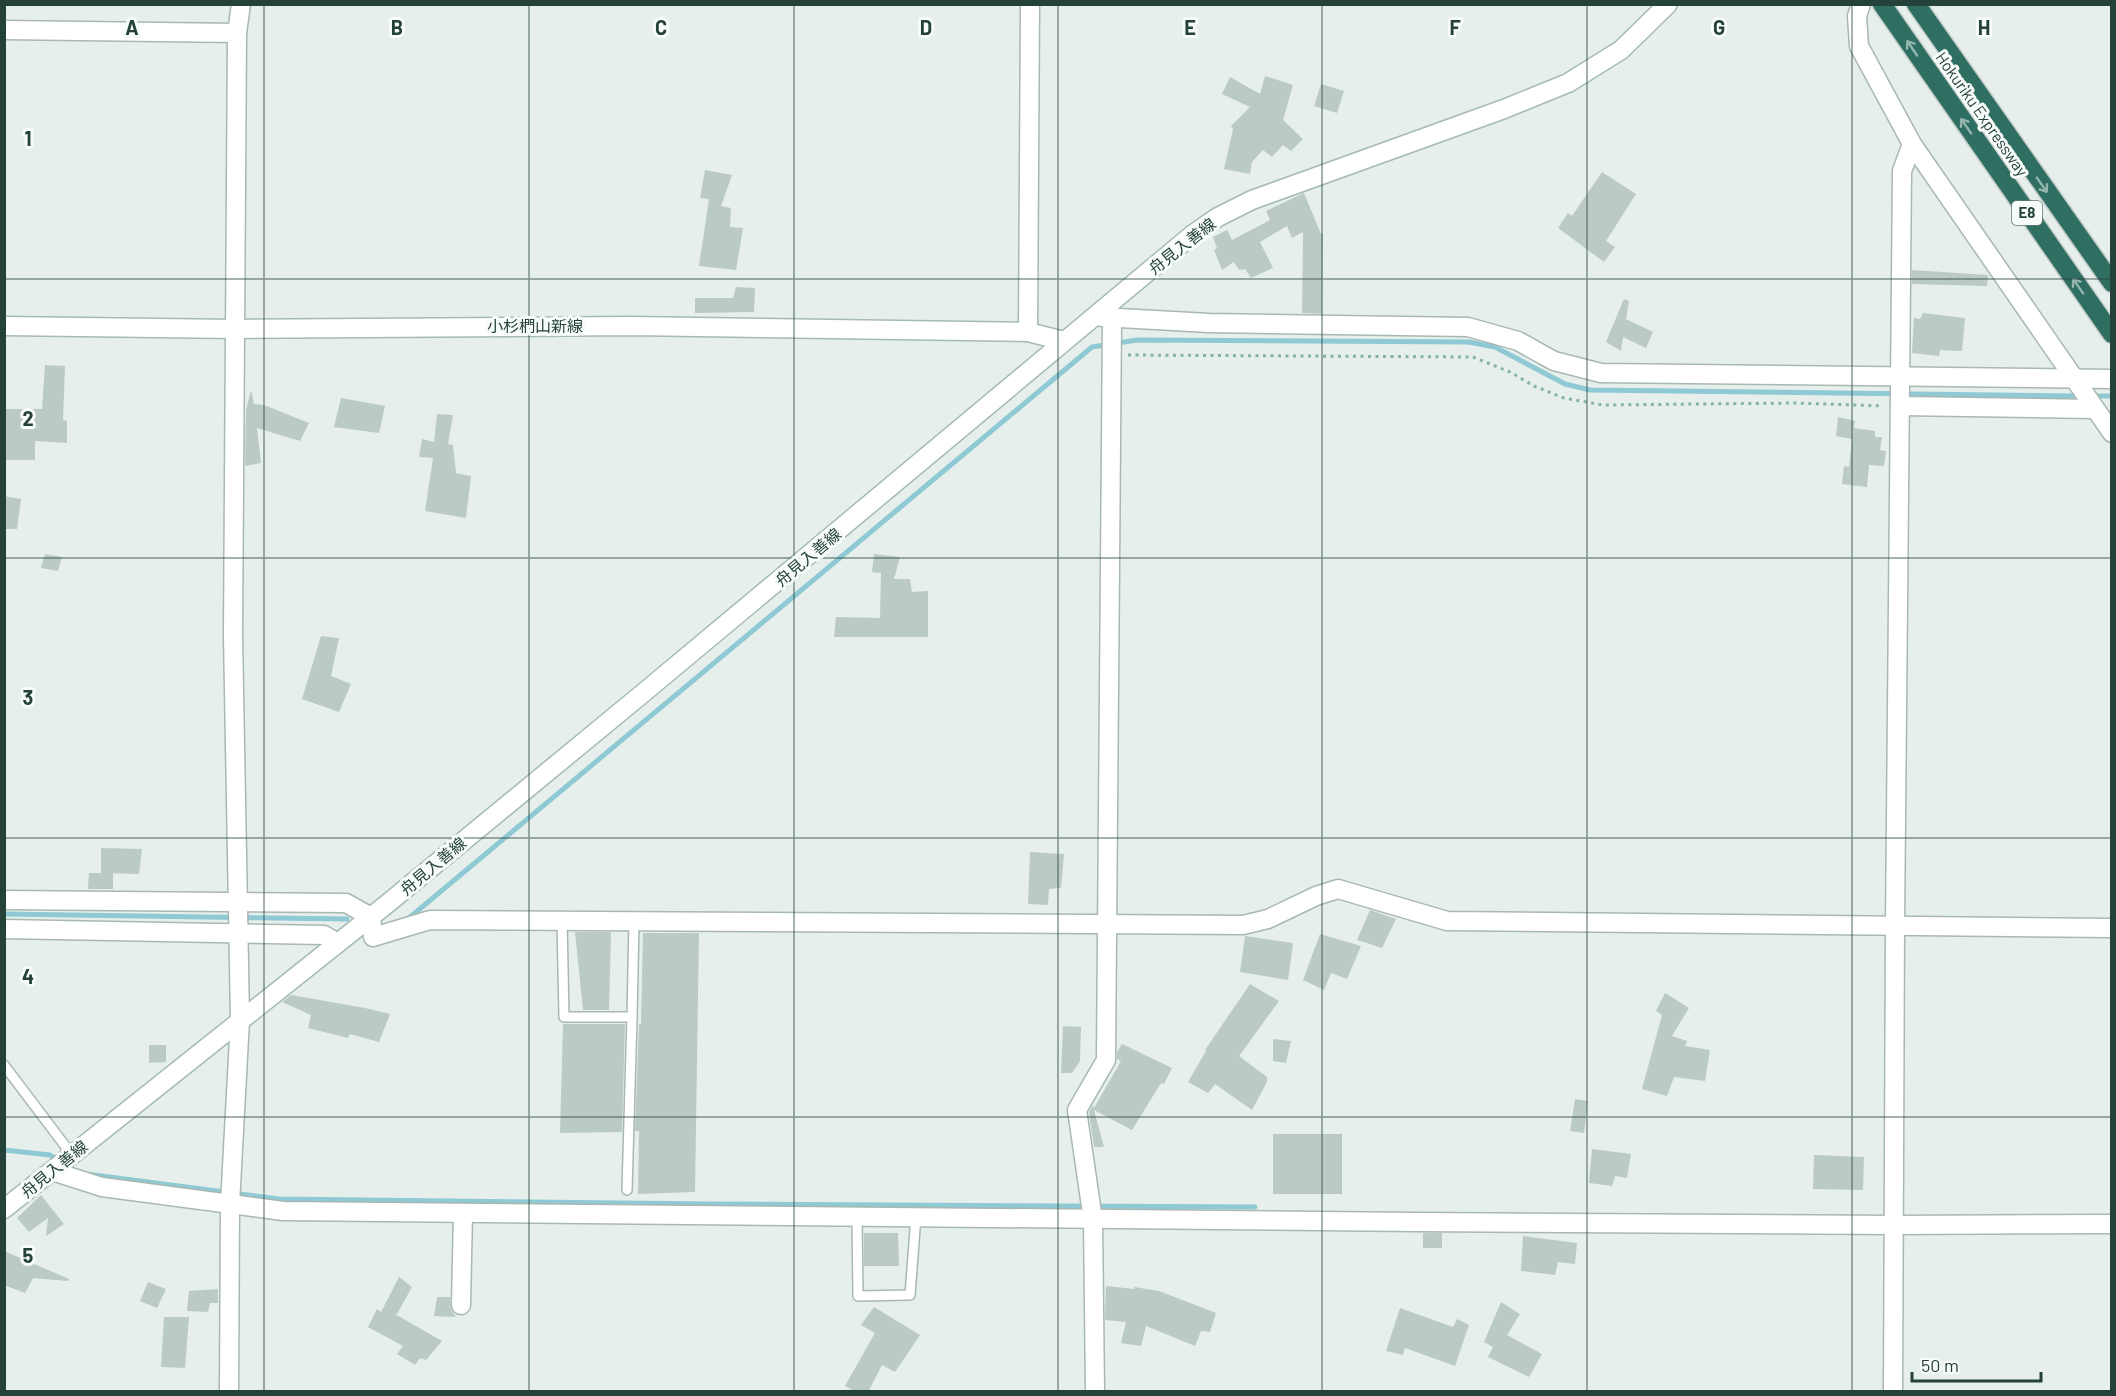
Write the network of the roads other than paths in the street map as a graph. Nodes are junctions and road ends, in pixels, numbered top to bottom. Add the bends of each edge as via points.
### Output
1 (241, 4) edge
2 (1030, 4) edge
3 (1668, 4) edge
4 (1861, 4) edge
5 (1882, 4) edge
6 (1916, 4) edge
7 (4, 30) edge
8 (237, 33) junction
9 (1912, 144) junction
10 (2112, 283) edge
11 (1104, 317) junction
12 (4, 326) edge
13 (235, 329) junction
14 (1028, 332) junction
15 (2112, 334) edge
16 (1064, 341) junction
17 (1900, 376) junction
18 (2073, 379) junction
19 (2112, 379) edge
20 (1900, 406) junction
21 (2094, 409) junction
22 (2112, 433) edge
23 (4, 900) edge
24 (238, 917) junction
25 (370, 917) junction
26 (562, 921) junction
27 (634, 921) junction
28 (1107, 924) junction
29 (1895, 926) junction
30 (2112, 927) edge
31 (4, 929) edge
32 (338, 943) junction
33 (632, 1017) junction
34 (240, 1020) junction
35 (4, 1065) edge
36 (72, 1155) junction
37 (52, 1171) junction
38 (627, 1190) dead end
39 (230, 1204) junction
40 (4, 1209) edge
41 (463, 1213) junction
42 (916, 1216) junction
43 (857, 1217) junction
44 (1093, 1220) junction
45 (2112, 1224) edge
46 (1894, 1225) junction
47 (461, 1305) dead end
48 (229, 1392) edge
49 (1095, 1392) edge
50 (1893, 1392) edge

1 - 8 street
2 - 14 street
3 - 11 street, 舟見入善線 via 1621,50 1568,83 1252,200 1218,217 1192,235
4 - 9 street via 1857,16 1858,46
15 -> 5 highway, Hokuriku Expressway / E8
6 -> 10 highway, Hokuriku Expressway / E8
7 - 8 street
8 - 13 street
9 - 17 street via 1902,171
9 - 18 street
11 - 16 street, 舟見入善線
11 - 17 street via 1209,323 1467,327 1518,341 1554,361 1601,373
11 - 28 street via 1111,354
12 - 13 street, 小杉椚山新線
13 - 14 street, 小杉椚山新線 via 631,326
13 - 24 street via 233,635
14 - 16 street, 小杉椚山新線
16 - 25 street, 舟見入善線
17 - 18 street
17 - 20 street
18 - 19 street
18 - 21 street
20 - 21 street
20 - 29 street
21 - 22 street
23 - 24 street
24 - 25 street via 346,903
24 - 31 street
24 - 32 street via 324,935
24 - 34 street
25 - 26 street via 373,937 430,920
25 - 32 street, 舟見入善線
26 - 27 street
26 - 33 lane via 564,1017
27 - 28 street
27 - 33 lane
28 - 29 street via 1243,925 1268,920 1338,889 1447,921
28 - 44 street via 1106,1060 1077,1110
29 - 30 street
29 - 46 street
32 - 34 street, 舟見入善線
33 - 38 lane
34 - 36 street, 舟見入善線
34 - 39 street
35 - 36 lane
36 - 37 street, 舟見入善線
37 - 39 street via 102,1187
37 - 40 street, 舟見入善線
39 - 41 street via 283,1211
39 - 48 street
41 - 43 street
41 - 47 street
42 - 43 street
42 - 43 lane via 910,1295 858,1296
42 - 44 street
44 - 46 street
44 - 49 street
45 - 46 street
46 - 50 street

